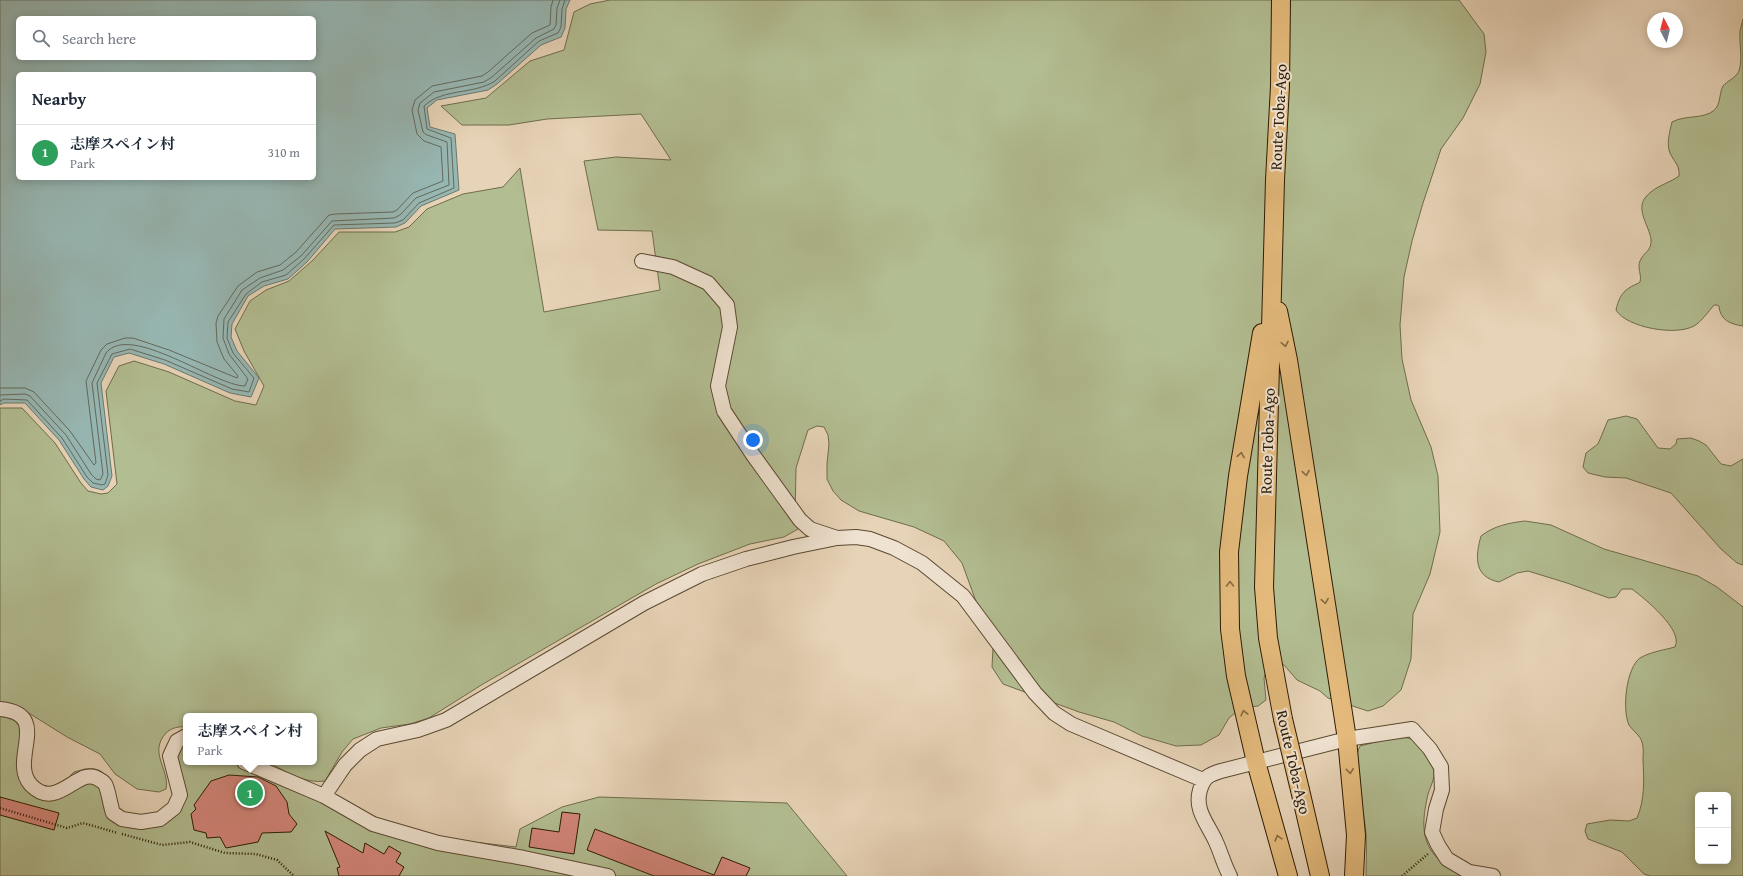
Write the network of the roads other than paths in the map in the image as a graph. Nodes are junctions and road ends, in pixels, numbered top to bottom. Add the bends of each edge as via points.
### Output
1 (1281, 0) edge
2 (642, 261) dead end
3 (1272, 279) junction
4 (837, 538) junction
5 (0, 709) edge
6 (183, 738) edge
7 (1347, 739) junction
8 (1256, 762) junction
9 (251, 765) edge
10 (1203, 780) junction
11 (324, 796) junction
12 (608, 876) edge
13 (1230, 876) edge
14 (1288, 876) edge
15 (1320, 876) edge
16 (1354, 876) edge
17 (1493, 876) edge

1 - 3 main road, Route Toba-Ago
2 - 4 street via 673,267 708,283 727,305 730,327 718,386 724,411 800,520 810,529
3 -> 7 main road via 1288,360
8 -> 3 main road via 1236,676 1230,629 1229,552 1254,372
3 - 15 main road, Route Toba-Ago, bridge via 1264,587 1268,638 1283,719
4 - 10 street via 870,539 894,548 922,563 948,583 963,596 1035,693 1054,714 1071,724
4 - 11 street via 753,558 702,574 644,603 446,720 418,730 377,739 360,750 345,765
5 - 6 street via 19,713 26,722 28,732 24,769 31,785 48,794 56,794 87,776 98,778 106,784 113,813 129,821 141,822 160,818 174,808 180,796 170,756 177,741
7 - 8 street
7 -> 16 main road via 1356,835
7 - 17 street via 1412,729 1430,749 1441,767 1442,790 1432,832 1438,845 1447,859 1470,872
8 - 10 street via 1221,771
14 -> 8 main road
9 - 11 street
10 - 13 street via 1197,798 1200,812 1216,841
11 - 12 street via 374,824 438,843

